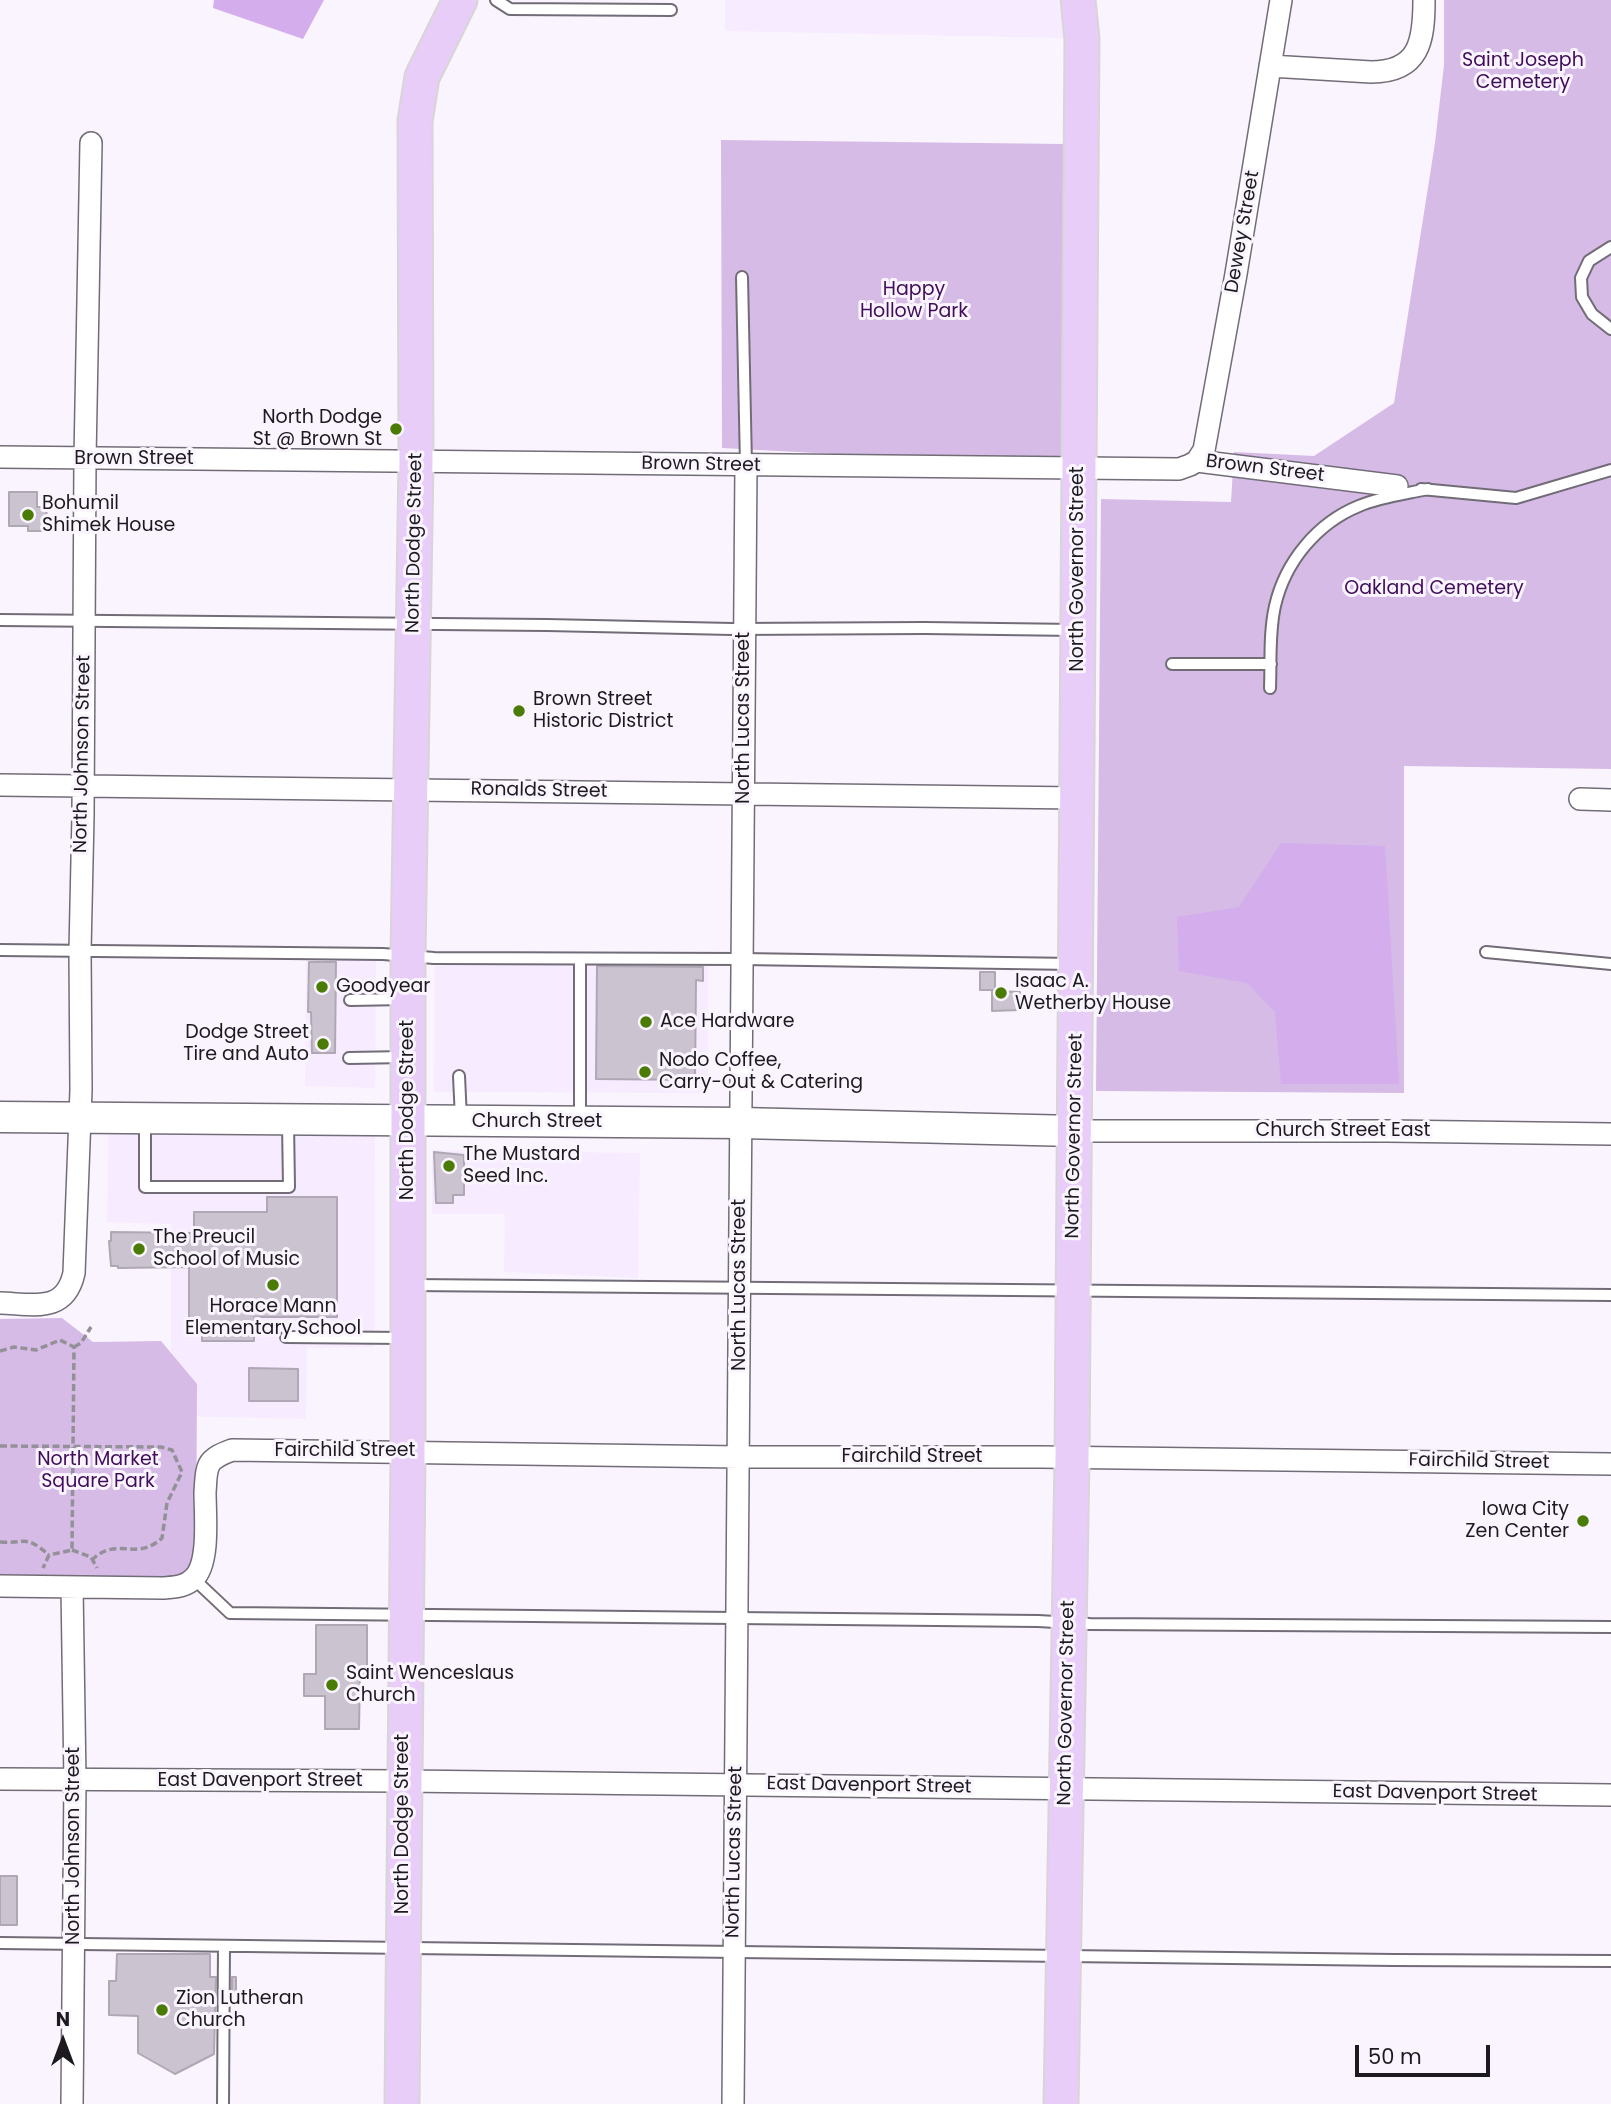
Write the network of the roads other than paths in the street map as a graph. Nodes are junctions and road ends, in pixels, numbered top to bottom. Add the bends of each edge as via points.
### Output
1 (460, 0) edge
2 (496, 0) edge
3 (1078, 0) edge
4 (1281, 0) edge
5 (1424, 0) edge
6 (560, 5) edge
7 (618, 5) edge
8 (671, 10) dead end
9 (1270, 66) junction
10 (91, 143) dead end
11 (1611, 247) edge
12 (742, 276) dead end
13 (1611, 329) edge
14 (0, 457) edge
15 (85, 458) junction
16 (416, 461) junction
17 (1196, 461) junction
18 (746, 466) junction
19 (1079, 467) junction
20 (1611, 470) edge
21 (1397, 486) joint
22 (1428, 489) junction
23 (0, 620) edge
24 (84, 621) junction
25 (414, 623) junction
26 (745, 629) junction
27 (1078, 630) junction
28 (1172, 664) dead end
29 (1271, 664) junction
30 (1269, 688) dead end
31 (0, 785) edge
32 (83, 785) junction
33 (412, 789) junction
34 (743, 793) junction
35 (1078, 798) junction
36 (1580, 799) dead end
37 (1611, 800) edge
38 (0, 950) edge
39 (80, 951) junction
40 (1486, 952) dead end
41 (408, 956) junction
42 (580, 959) junction
43 (742, 959) junction
44 (1076, 964) junction
45 (1611, 964) edge
46 (408, 999) junction
47 (350, 1000) dead end
48 (408, 1057) junction
49 (349, 1058) dead end
50 (459, 1076) dead end
51 (0, 1117) edge
52 (80, 1117) junction
53 (145, 1118) junction
54 (288, 1120) junction
55 (408, 1121) junction
56 (461, 1122) junction
57 (580, 1122) junction
58 (741, 1124) junction
59 (1075, 1131) junction
60 (1611, 1134) edge
61 (408, 1285) junction
62 (740, 1288) junction
63 (1073, 1290) junction
64 (1611, 1295) edge
65 (0, 1303) edge
66 (286, 1337) dead end
67 (407, 1338) junction
68 (408, 1451) junction
69 (739, 1457) junction
70 (1072, 1458) junction
71 (1611, 1464) edge
72 (194, 1579) junction
73 (0, 1586) edge
74 (72, 1587) junction
75 (406, 1615) junction
76 (738, 1618) junction
77 (1069, 1623) junction
78 (1611, 1626) edge
79 (0, 1779) edge
80 (75, 1781) junction
81 (403, 1781) junction
82 (736, 1784) junction
83 (1065, 1789) junction
84 (1611, 1795) edge
85 (0, 1943) edge
86 (74, 1944) junction
87 (224, 1946) junction
88 (402, 1948) junction
89 (734, 1952) junction
90 (1063, 1956) junction
91 (1611, 1961) edge
92 (72, 2104) edge
93 (223, 2104) edge
94 (402, 2104) edge
95 (733, 2104) edge
96 (1061, 2104) edge

1 - 16 main road, North Dodge Street via 422,77 415,121
2 - 6 lane via 510,9
3 - 19 main road, North Governor Street via 1082,39
4 - 9 street, Dewey Street
5 - 9 street via 1422,38 1416,52 1398,68 1371,72
6 - 7 lane
7 - 8 lane
9 - 17 street, Dewey Street via 1206,437
10 - 15 street, North Johnson Street
11 - 13 lane via 1589,261 1581,278 1582,297 1592,314
12 - 18 lane
14 - 15 street, Brown Street
15 - 16 street, Brown Street
15 - 24 street, North Johnson Street
16 - 18 street, Brown Street
16 - 25 main road, North Dodge Street
17 - 19 street, Brown Street via 1178,469
17 - 21 street, Brown Street
18 - 19 street, Brown Street
18 - 26 street, North Lucas Street
19 - 27 main road, North Governor Street
20 - 22 lane via 1516,498
21 - 22 lane
22 - 29 lane via 1359,506 1325,524 1303,548 1286,575 1275,607
23 - 24 lane
24 - 25 lane
24 - 32 street, North Johnson Street
25 - 26 lane
25 - 33 main road, North Dodge Street
26 - 27 lane
26 - 34 street, North Lucas Street
27 - 35 main road, North Governor Street
28 - 29 lane
29 - 30 lane
31 - 32 street, Ronalds Street
32 - 33 street, Ronalds Street
32 - 39 street, North Johnson Street
33 - 34 street, Ronalds Street
33 - 41 main road, North Dodge Street
34 - 35 street, Ronalds Street
34 - 43 street, North Lucas Street
35 - 44 main road, North Governor Street
36 - 37 street
38 - 39 lane
39 - 41 lane
39 - 52 street, North Johnson Street
40 - 45 lane
41 - 42 lane
41 - 46 main road, North Dodge Street
42 - 43 lane
42 - 57 lane
43 - 44 lane
43 - 58 street, North Lucas Street
44 - 59 main road, North Governor Street
46 - 47 lane
46 - 48 main road, North Dodge Street
48 - 49 lane
48 - 55 main road, North Dodge Street
50 - 56 lane
51 - 52 street, Church Street
52 - 53 street, Church Street
52 - 65 street, North Johnson Street via 72,1285 56,1301 44,1304
53 - 54 street, Church Street
53 - 54 lane via 145,1187 289,1187
54 - 55 street, Church Street
55 - 56 street, Church Street
55 - 61 main road, North Dodge Street
56 - 57 street, Church Street
57 - 58 street, Church Street
58 - 59 street, Church Street
58 - 62 street, North Lucas Street
59 - 60 street, Church Street East
59 - 63 main road, North Governor Street
61 - 62 lane
61 - 67 main road, North Dodge Street
62 - 63 lane
62 - 69 street, North Lucas Street
63 - 64 lane
63 - 70 main road, North Governor Street
66 - 67 lane
67 - 68 main road, North Dodge Street
68 - 69 street, Fairchild Street
68 - 72 street, Fairchild Street via 232,1450 215,1459 206,1480 204,1555
68 - 75 main road, North Dodge Street
69 - 70 street, Fairchild Street
69 - 76 street, North Lucas Street
70 - 71 street, Fairchild Street
70 - 77 main road, North Governor Street
72 - 74 street via 181,1587
72 - 75 lane via 230,1613
73 - 74 street
74 - 80 street, North Johnson Street
75 - 76 lane
75 - 81 main road, North Dodge Street
76 - 77 lane
76 - 82 street, North Lucas Street
77 - 78 lane
77 - 83 main road, North Governor Street
79 - 80 street, East Davenport Street
80 - 81 street, East Davenport Street
80 - 86 street, North Johnson Street
81 - 82 street, East Davenport Street
81 - 88 main road, North Dodge Street
82 - 83 street, East Davenport Street
82 - 89 street, North Lucas Street
83 - 84 street, East Davenport Street
83 - 90 main road, North Governor Street
85 - 86 lane
86 - 87 lane
86 - 92 street, North Johnson Street
87 - 88 lane
87 - 93 lane
88 - 89 lane
88 - 94 main road, North Dodge Street
89 - 90 lane
89 - 95 street, North Lucas Street
90 - 91 lane
90 - 96 main road, North Governor Street

